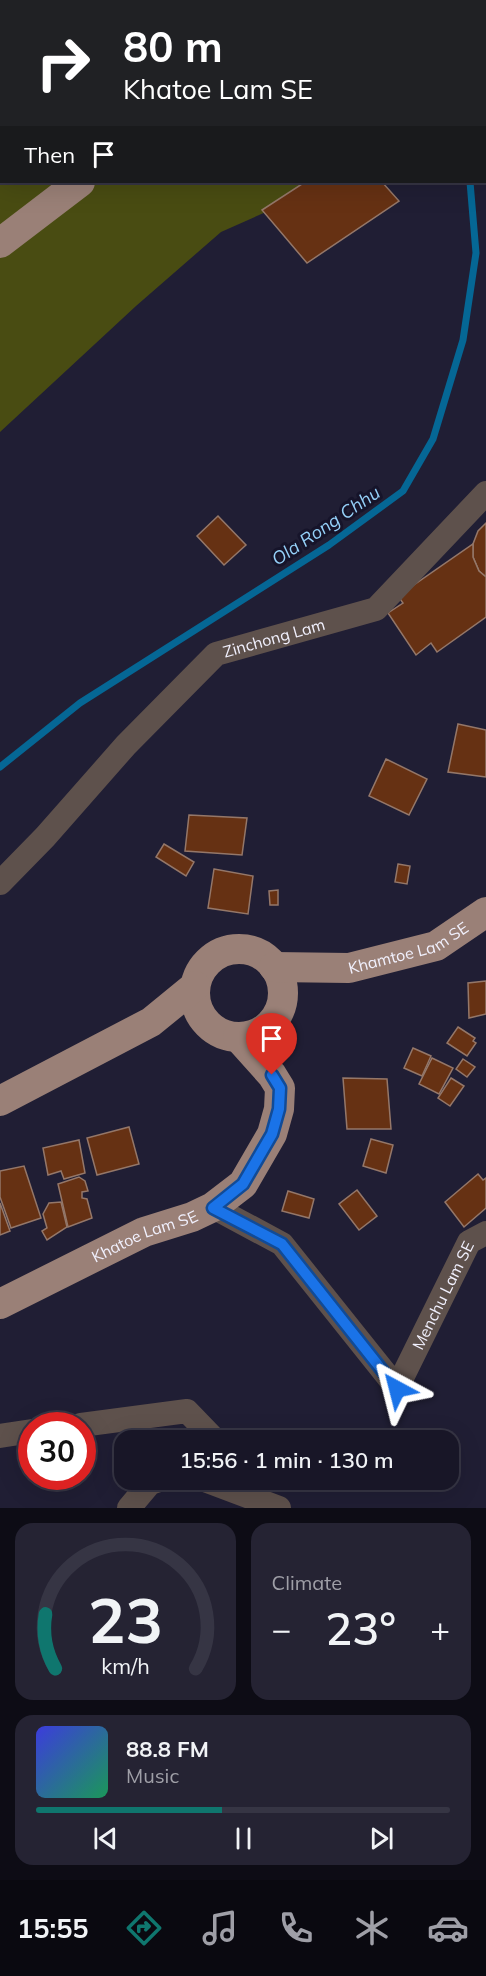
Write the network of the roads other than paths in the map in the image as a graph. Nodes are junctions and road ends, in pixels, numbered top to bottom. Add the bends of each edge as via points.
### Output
1 (79, 183) edge
2 (0, 243) edge
3 (486, 493) edge
4 (0, 883) edge
5 (486, 912) edge
6 (279, 980) junction
7 (195, 986) junction
8 (203, 1020) junction
9 (151, 1022) junction
10 (272, 1022) junction
11 (238, 1037) junction
12 (272, 1075) junction
13 (0, 1101) edge
14 (213, 1208) junction
15 (486, 1233) edge
16 (0, 1304) edge
17 (96, 1423) edge
18 (206, 1430) edge
19 (18, 1433) edge
20 (0, 1436) edge
21 (144, 1490) edge
22 (232, 1490) edge
23 (264, 1490) edge
24 (129, 1508) edge
25 (281, 1508) edge

1 - 2 main road
3 - 4 street, Zinchong Lam via 376,609 216,654 126,745
5 - 6 main road, Khamtoe Lam SE via 436,946 349,968 324,967
6 - 7 main road via 257,952 234,949 223,951 204,965
6 - 10 main road via 278,1013
7 - 8 main road via 194,998
7 - 9 main road
8 - 9 main road
8 - 11 main road via 225,1035
9 - 13 main road
10 - 11 main road via 257,1034
10 - 12 main road, Khatoe Lam SE
11 - 12 main road, Khatoe Lam SE
12 - 14 main road, Khatoe Lam SE via 280,1088 272,1134 243,1184
14 - 15 street, Menchu Lam SE via 282,1244 397,1389 469,1242
14 - 16 main road, Khatoe Lam SE via 144,1232
17 - 18 street via 187,1411
19 - 20 street
21 - 24 street
22 - 25 street
23 - 25 street

